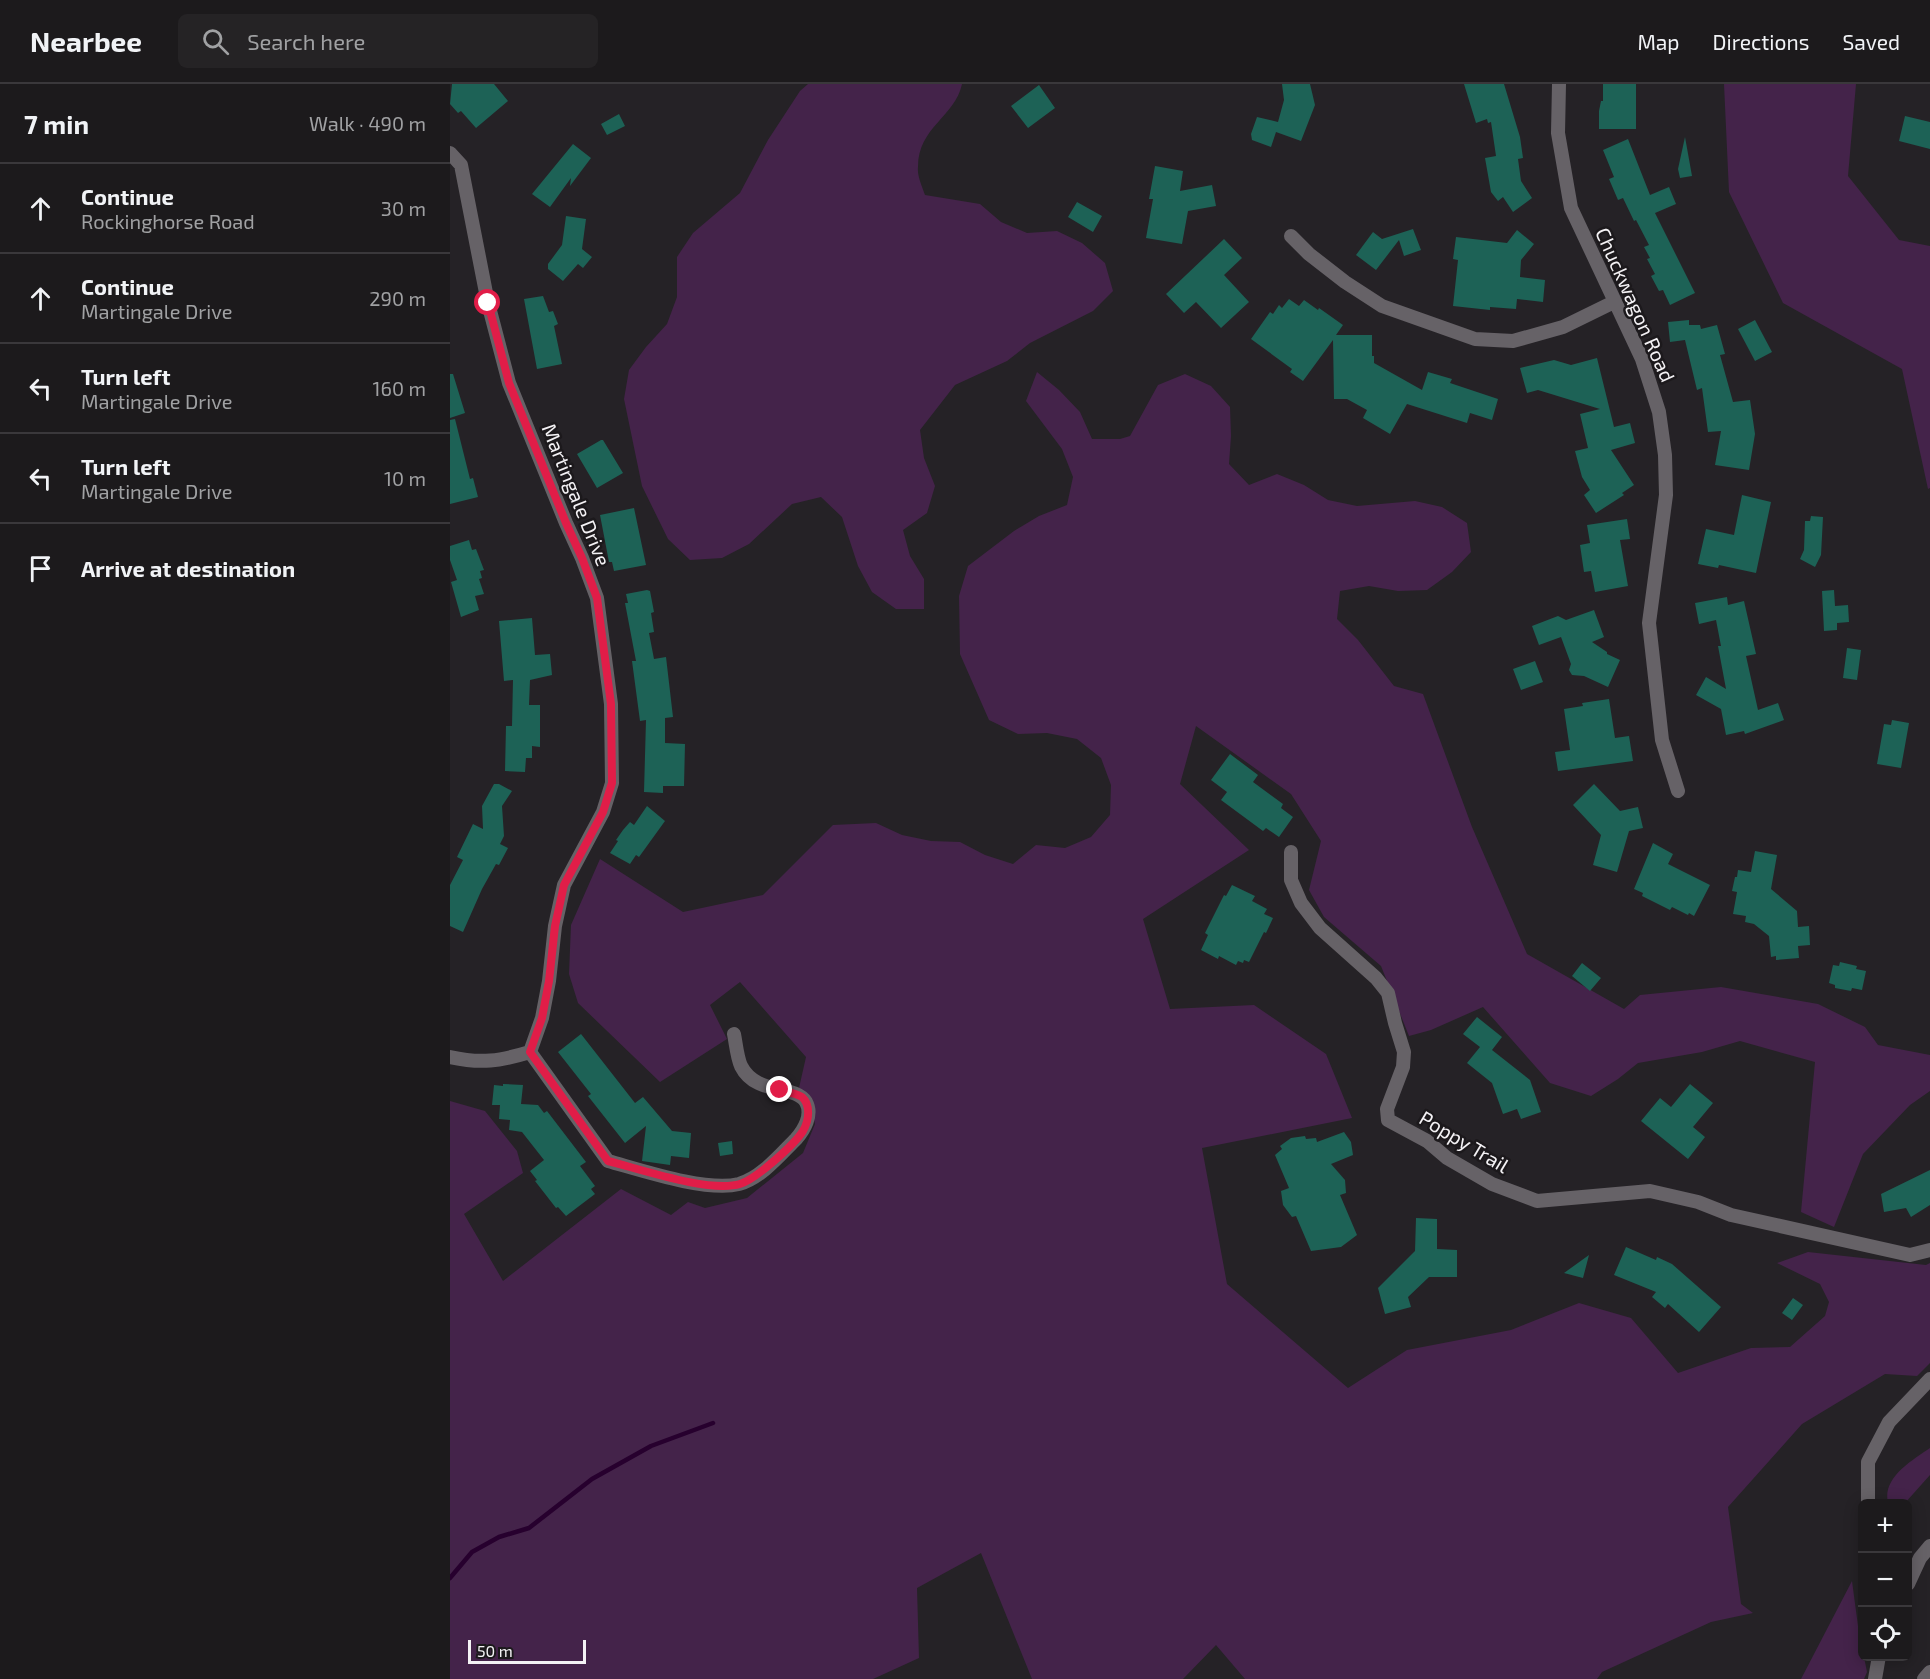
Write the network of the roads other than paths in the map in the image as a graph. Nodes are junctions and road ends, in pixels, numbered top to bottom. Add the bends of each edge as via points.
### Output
1 (1559, 84) edge
2 (450, 153) edge
3 (1291, 236) dead end
4 (1614, 302) junction
5 (1678, 791) dead end
6 (1291, 852) dead end
7 (734, 1034) dead end
8 (530, 1052) junction
9 (450, 1057) edge
10 (1930, 1250) edge
11 (1930, 1379) edge
12 (1868, 1499) edge
13 (1930, 1546) edge
14 (1912, 1575) edge
15 (1878, 1661) edge
16 (1930, 1672) edge
17 (1875, 1679) edge
18 (1924, 1679) edge

1 - 4 street, Chuckwagon Road via 1558,132 1571,208
2 - 8 street, Martingale Drive via 460,165 509,383 597,598 611,704 612,783 603,812 564,885 542,1018
3 - 4 street via 1309,254 1382,306 1475,339 1513,341 1563,327
4 - 5 street, Chuckwagon Road via 1642,359 1659,412 1665,455 1666,495 1649,623 1662,740
6 - 10 street, Poppy Trail via 1291,880 1301,903 1320,928 1388,993 1404,1052 1403,1067 1387,1109 1388,1120 1427,1141 1447,1158 1492,1184 1537,1201 1650,1191 1698,1202 1731,1215 1910,1255
7 - 8 street via 740,1065 749,1078 800,1095 807,1103 809,1115 804,1131 781,1154 754,1177 738,1184 682,1180 608,1161
8 - 9 street via 502,1060 472,1062
11 - 12 street via 1889,1422 1868,1462
13 - 14 street
15 - 17 street
16 - 18 street

